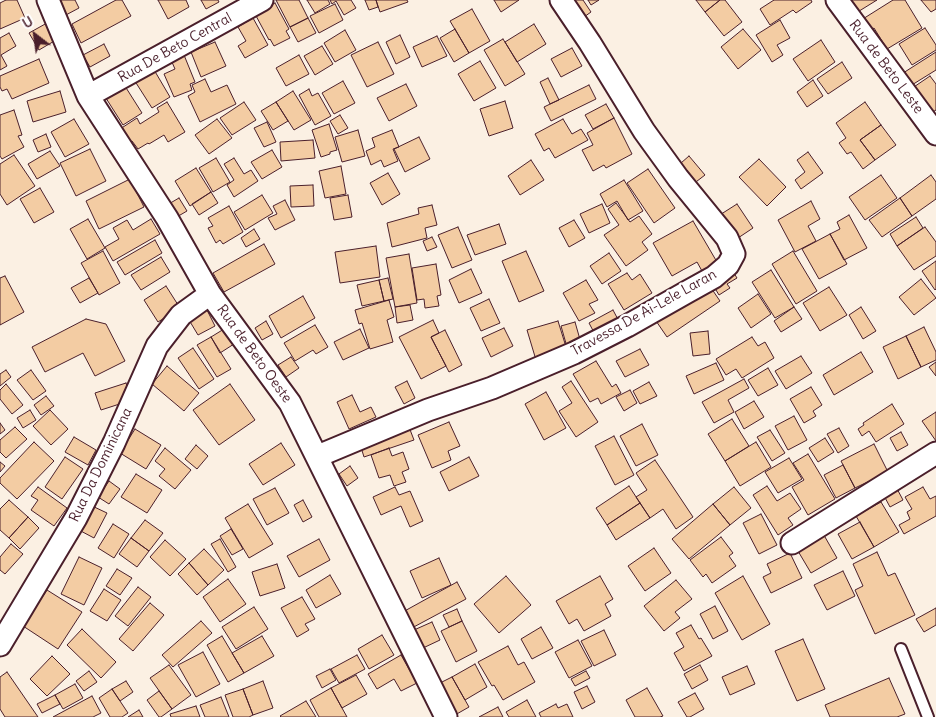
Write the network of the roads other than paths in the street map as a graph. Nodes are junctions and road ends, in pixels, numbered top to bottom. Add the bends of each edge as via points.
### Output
1 (48, 0) edge
2 (262, 0) edge
3 (560, 0) edge
4 (837, 0) edge
5 (88, 96) junction
6 (936, 134) edge
7 (210, 294) junction
8 (936, 453) edge
9 (318, 456) junction
10 (792, 543) dead end
11 (0, 645) edge
12 (901, 649) dead end
13 (446, 717) edge
14 (928, 717) edge

1 - 5 street, Rua de Beto Oeste
2 - 5 street, Rua De Beto Central
3 - 9 street, Travessa De Ai-Lele Laran via 644,131 727,238 734,254 728,266 714,277 574,354
4 - 6 street, Rua de Beto Leste
5 - 7 street, Rua de Beto Oeste via 167,218
7 - 9 street, Rua de Beto Oeste via 290,403
7 - 11 street, Rua Da Dominicana via 181,315 157,346 76,518
8 - 10 street
9 - 13 street, Rua de Beto Oeste
12 - 14 lane

